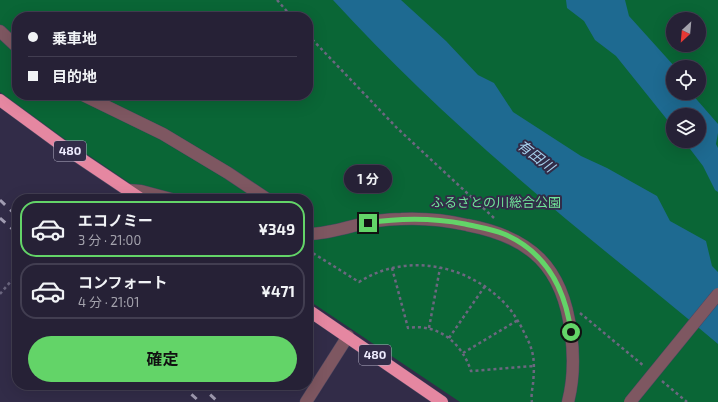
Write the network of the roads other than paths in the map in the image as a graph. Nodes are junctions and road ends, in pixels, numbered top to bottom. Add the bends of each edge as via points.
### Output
1 (0, 31) edge
2 (12, 42) edge
3 (0, 100) edge
4 (93, 100) edge
5 (127, 190) junction
6 (133, 194) edge
7 (154, 194) edge
8 (260, 194) edge
9 (313, 234) edge
10 (718, 294) edge
11 (313, 313) edge
12 (348, 336) junction
13 (306, 402) edge
14 (442, 402) edge
15 (568, 402) edge
16 (630, 402) edge

1 - 2 street
3 - 5 highway, 480
4 - 8 street via 163,134
5 - 6 highway, 480
5 - 7 street via 141,190
9 - 15 street via 368,223 419,219 454,222 486,229 504,234 531,250 555,278 565,300 573,355 573,375
10 - 16 street, bridge
11 - 12 highway, 480
12 - 13 street
12 - 14 highway, 480

